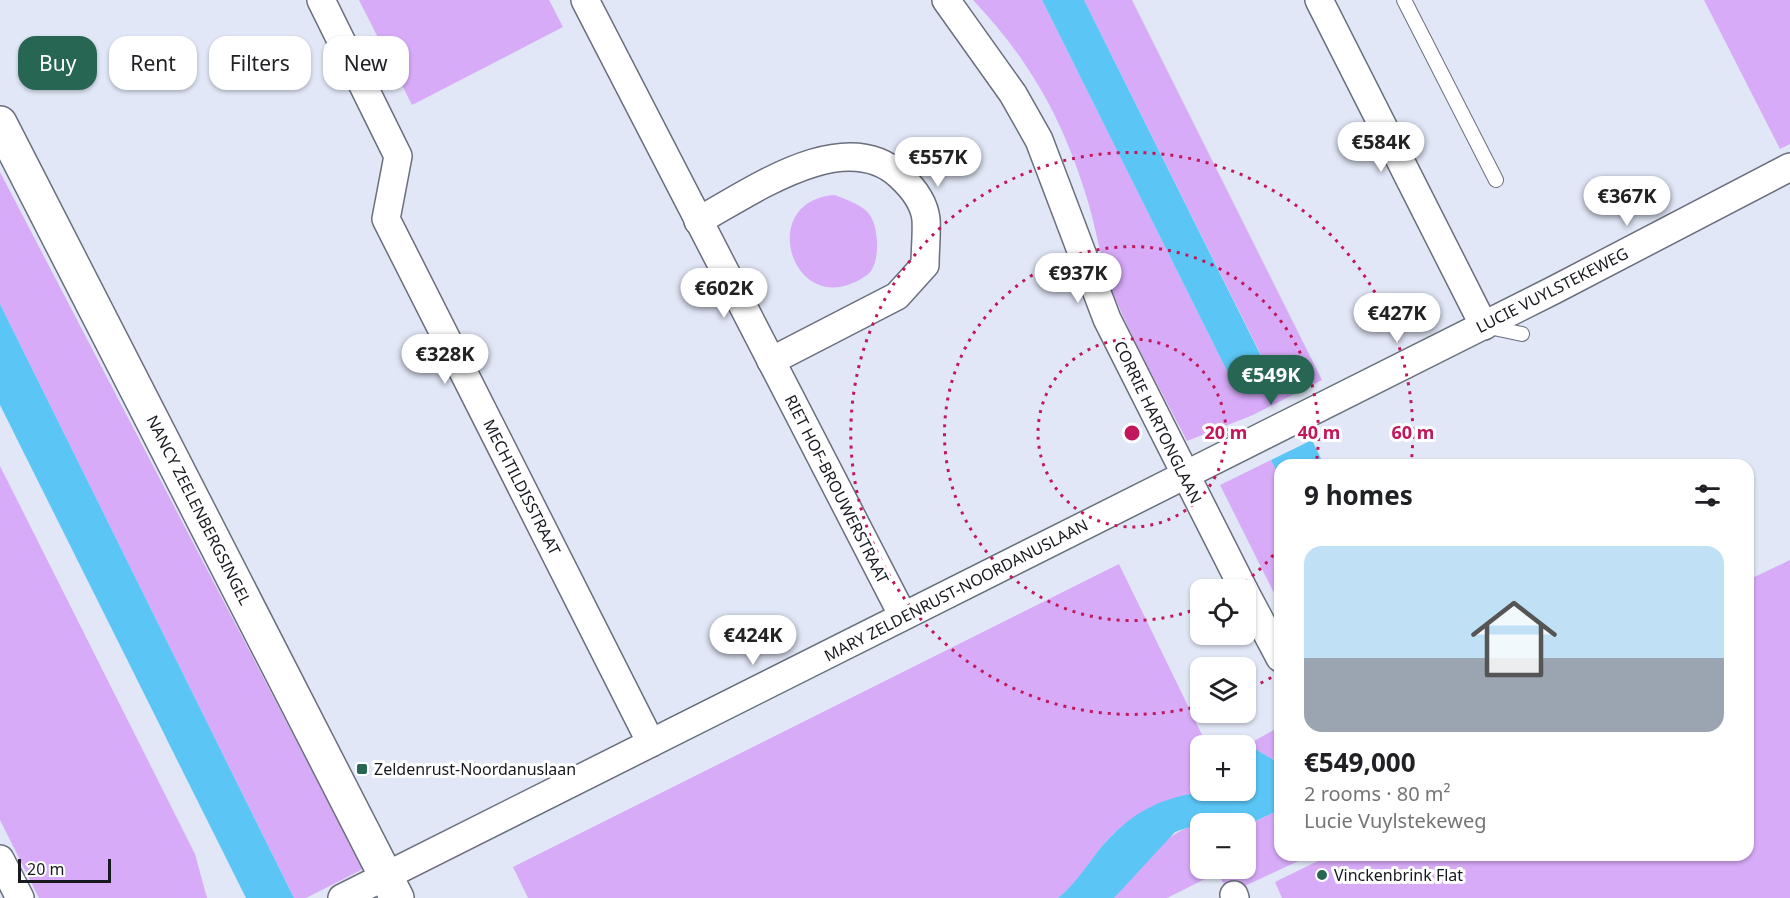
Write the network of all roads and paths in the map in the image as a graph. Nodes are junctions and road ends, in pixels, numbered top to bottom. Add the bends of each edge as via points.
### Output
1 (321, 0) edge
2 (585, 0) edge
3 (946, 0) edge
4 (1318, 0) edge
5 (1404, 0) edge
6 (0, 123) edge
7 (1790, 167) edge
8 (1496, 180) dead end
9 (698, 221) junction
10 (1484, 326) junction
11 (1522, 334) dead end
12 (771, 361) junction
13 (1184, 475) junction
14 (1238, 579) edge
15 (1256, 613) edge
16 (903, 616) junction
17 (1274, 647) edge
18 (651, 743) junction
19 (0, 859) edge
20 (391, 887) edge
21 (20, 898) edge
22 (342, 898) edge

1 - 18 street, MECHTILDISSTRAAT via 398,156 386,219
2 - 9 street, RIET HOF-BROUWERSTRAAT
3 - 13 street, CORRIE HARTONGLAAN via 1013,94 1039,141 1107,319
4 - 10 street
5 - 8 lane
6 - 20 street, NANCY ZEELENBERGSINGEL
7 - 10 street, LUCIE VUYLSTEKEWEG
9 - 12 street, RIET HOF-BROUWERSTRAAT
9 - 12 street via 780,176 832,157 862,157 892,168 913,188 926,217 925,265 897,296
10 - 11 lane
10 - 13 street, LUCIE VUYLSTEKEWEG
12 - 16 street, RIET HOF-BROUWERSTRAAT
13 - 14 street, CORRIE HARTONGLAAN
13 - 16 street, MARY ZELDENRUST-NOORDANUSLAAN
15 - 17 street, CORRIE HARTONGLAAN
16 - 18 street, MARY ZELDENRUST-NOORDANUSLAAN
18 - 20 street, MARY ZELDENRUST-NOORDANUSLAAN
19 - 21 street
20 - 22 street, MARY ZELDENRUST-NOORDANUSLAAN

